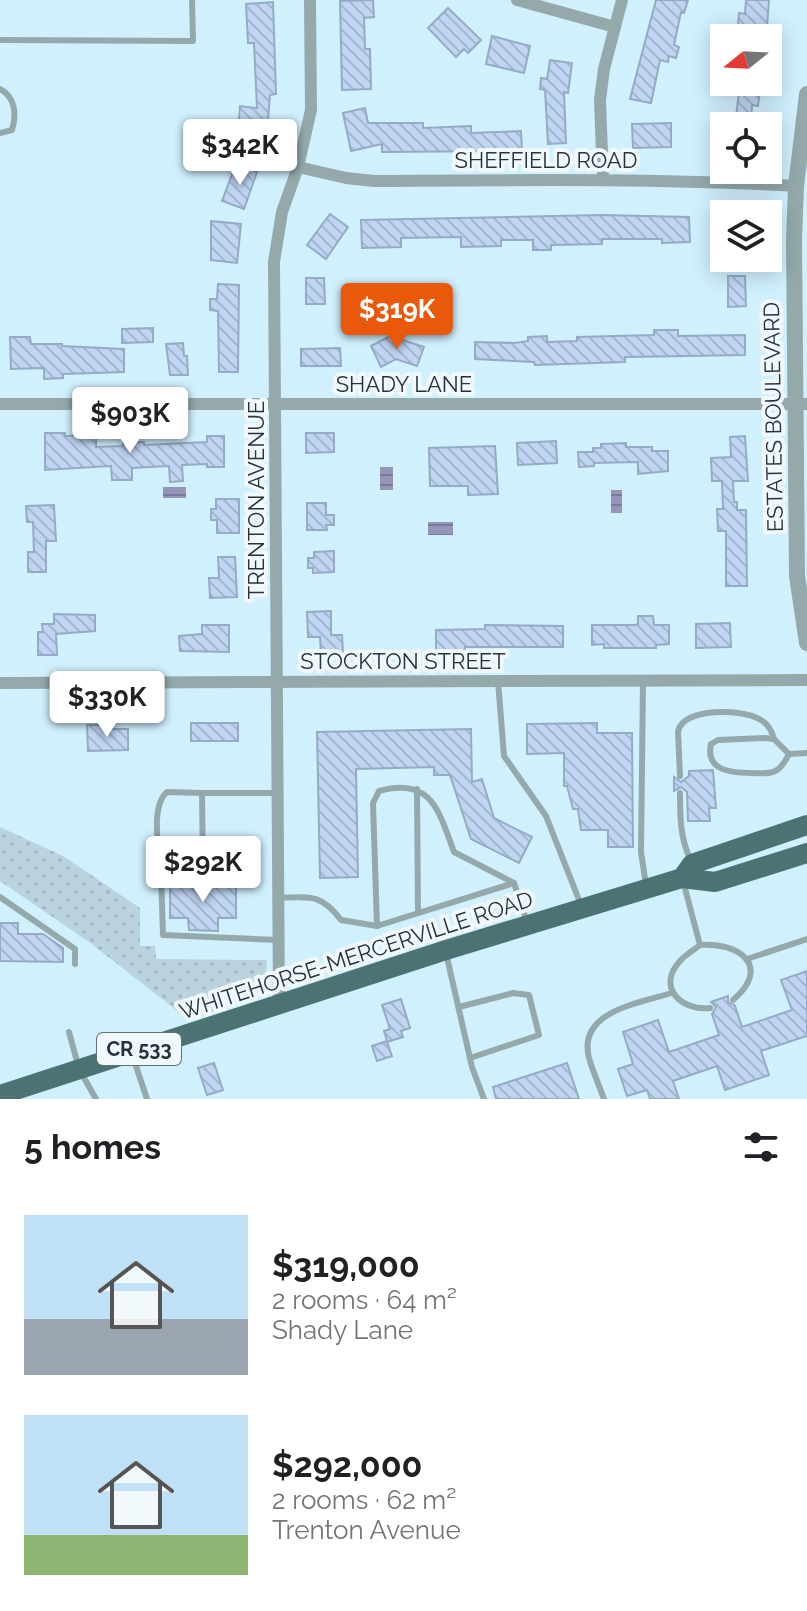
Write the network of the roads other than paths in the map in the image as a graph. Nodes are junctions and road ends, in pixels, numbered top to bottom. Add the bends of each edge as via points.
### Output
1 (192, 0) edge
2 (310, 0) edge
3 (517, 0) edge
4 (622, 0) edge
5 (615, 27) junction
6 (0, 40) edge
7 (0, 89) edge
8 (807, 94) edge
9 (0, 133) edge
10 (298, 167) junction
11 (603, 180) junction
12 (796, 186) junction
13 (0, 404) edge
14 (275, 404) junction
15 (801, 404) edge
16 (802, 565) edge
17 (807, 643) edge
18 (807, 680) edge
19 (498, 681) junction
20 (643, 681) junction
21 (277, 682) junction
22 (0, 683) edge
23 (774, 739) junction
24 (807, 753) edge
25 (789, 754) junction
26 (680, 776) dead end
27 (417, 789) junction
28 (202, 793) junction
29 (277, 793) junction
30 (680, 793) dead end
31 (807, 825) edge
32 (807, 853) edge
33 (687, 871) junction
34 (161, 873) junction
35 (514, 883) junction
36 (647, 889) junction
37 (0, 897) edge
38 (278, 898) junction
39 (582, 909) junction
40 (418, 913) junction
41 (528, 925) junction
42 (377, 926) junction
43 (807, 939) edge
44 (278, 940) junction
45 (700, 945) junction
46 (446, 950) junction
47 (747, 959) junction
48 (75, 964) dead end
49 (672, 993) junction
50 (733, 1000) dead end
51 (279, 1004) junction
52 (459, 1007) junction
53 (710, 1008) dead end
54 (69, 1032) dead end
55 (132, 1052) junction
56 (470, 1058) junction
57 (79, 1069) junction
58 (0, 1095) edge
59 (96, 1099) edge
60 (147, 1099) edge
61 (484, 1099) edge
62 (604, 1099) edge

1 - 6 lane via 193,41
2 - 10 street, TRENTON AVENUE via 311,110
3 - 5 street
4 - 5 street
5 - 11 street via 600,100
7 - 9 lane via 14,104 14,123 12,130
8 - 12 street, ESTATES BOULEVARD
10 - 11 street, SHEFFIELD ROAD via 374,181
10 - 14 street, TRENTON AVENUE via 282,212 274,262
11 - 12 street, SHEFFIELD ROAD
12 - 15 street, ESTATES BOULEVARD
13 - 14 street, SHADY LANE
14 - 15 street, SHADY LANE
14 - 21 street, TRENTON AVENUE
15 - 16 street, ESTATES BOULEVARD
16 - 17 street, ESTATES BOULEVARD via 801,613
18 - 20 street, STOCKTON STREET
19 - 20 street, STOCKTON STREET
19 - 21 street, STOCKTON STREET
19 - 39 lane via 504,756 546,816
20 - 36 lane via 641,852
21 - 22 street, STOCKTON STREET
21 - 29 street, TRENTON AVENUE
23 - 25 lane
23 - 25 lane via 718,740 709,752 716,765 730,773 772,773
23 - 26 lane via 757,717 686,717 678,731
24 - 25 lane
27 - 35 lane via 438,807 454,852
27 - 40 lane
27 - 42 lane via 389,788 375,795
28 - 29 lane
28 - 34 lane via 167,792 160,798
28 - 34 lane via 203,871
29 - 38 street, TRENTON AVENUE
30 - 33 lane
31 - 33 main road, WHITEHORSE-MERCERVILLE ROAD / CR 533
32 - 33 main road, WHITEHORSE-MERCERVILLE ROAD / CR 533 via 715,882
33 - 36 main road, WHITEHORSE-MERCERVILLE ROAD / CR 533
33 - 45 lane
34 - 44 lane via 163,935
35 - 40 lane
35 - 41 lane
36 - 39 main road, WHITEHORSE-MERCERVILLE ROAD / CR 533
37 - 48 lane via 75,949
38 - 42 lane via 315,897 341,920
38 - 44 street, TRENTON AVENUE
39 - 41 main road, WHITEHORSE-MERCERVILLE ROAD / CR 533
40 - 42 lane
41 - 46 main road, WHITEHORSE-MERCERVILLE ROAD / CR 533
43 - 47 lane
44 - 51 street, TRENTON AVENUE
45 - 47 lane via 718,944
45 - 49 lane via 679,962 671,977
46 - 51 main road, WHITEHORSE-MERCERVILLE ROAD / CR 533
46 - 52 lane
47 - 50 lane via 751,978
49 - 53 lane via 694,1009
49 - 62 lane via 604,1015 590,1031 588,1055
51 - 55 main road, WHITEHORSE-MERCERVILLE ROAD / CR 533
52 - 56 lane
52 - 56 lane via 513,993 529,995 539,1035
54 - 57 lane
55 - 57 main road, WHITEHORSE-MERCERVILLE ROAD / CR 533
55 - 60 lane
56 - 61 lane
57 - 58 main road, WHITEHORSE-MERCERVILLE ROAD / CR 533
57 - 59 lane

